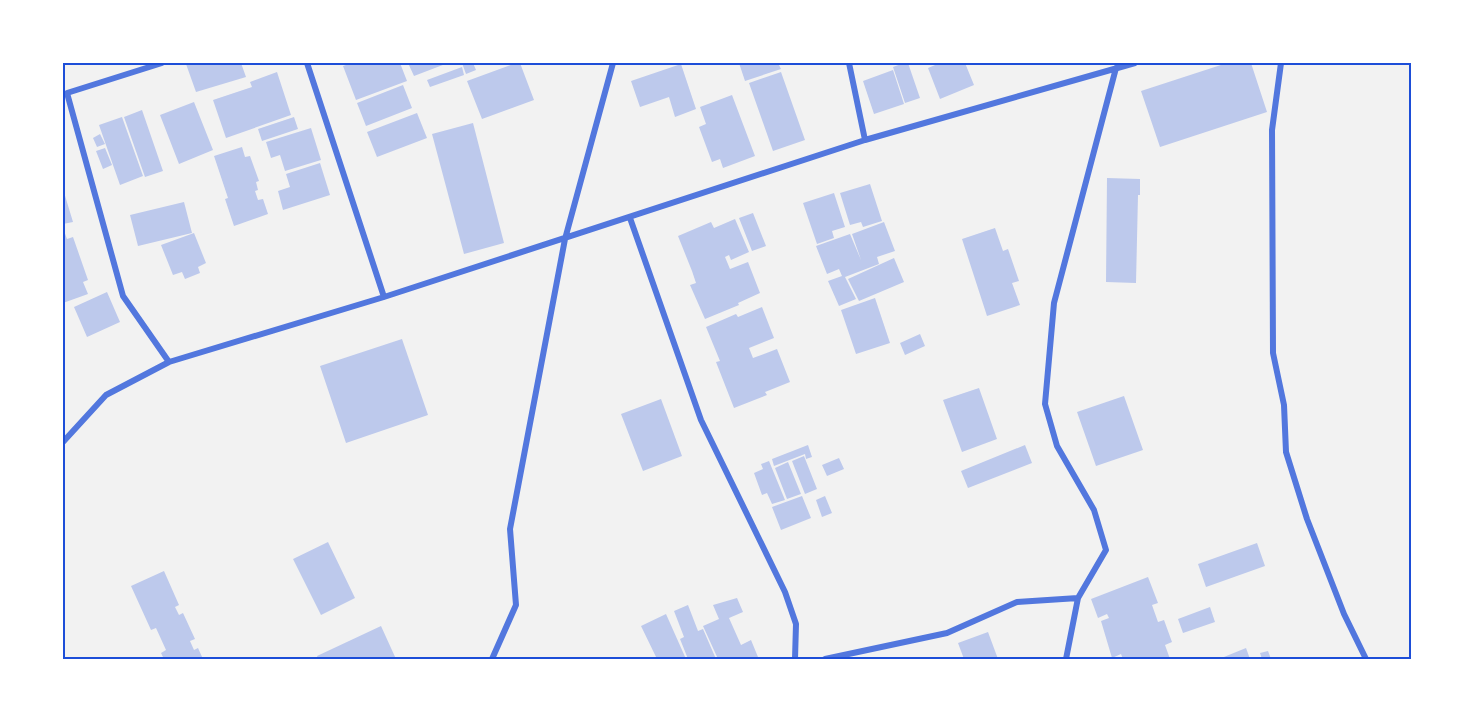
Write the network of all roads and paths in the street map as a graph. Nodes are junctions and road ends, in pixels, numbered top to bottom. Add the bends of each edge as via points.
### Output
1 (162, 63) edge
2 (307, 63) edge
3 (613, 63) edge
4 (849, 63) edge
5 (1135, 63) edge
6 (1281, 63) edge
7 (1116, 69) junction
8 (865, 140) junction
9 (630, 218) junction
10 (565, 239) junction
11 (384, 297) junction
12 (168, 362) junction
13 (63, 442) edge
14 (1077, 598) junction
15 (492, 659) edge
16 (795, 659) edge
17 (825, 659) edge
18 (1066, 659) edge
19 (1366, 659) edge

1 - 12 street via 67,93 123,296
2 - 11 street
3 - 10 street
4 - 8 street
5 - 7 street
6 - 19 street via 1272,130 1273,353 1284,405 1286,452 1307,519
7 - 8 street
7 - 14 street via 1054,303 1045,404 1057,446 1094,510 1106,550
8 - 9 street
9 - 10 street
9 - 16 street via 701,420 785,592 796,624
10 - 11 street
10 - 15 street via 510,529 516,605
11 - 12 street
12 - 13 street via 106,395
14 - 17 street via 1017,602 947,633
14 - 18 street

